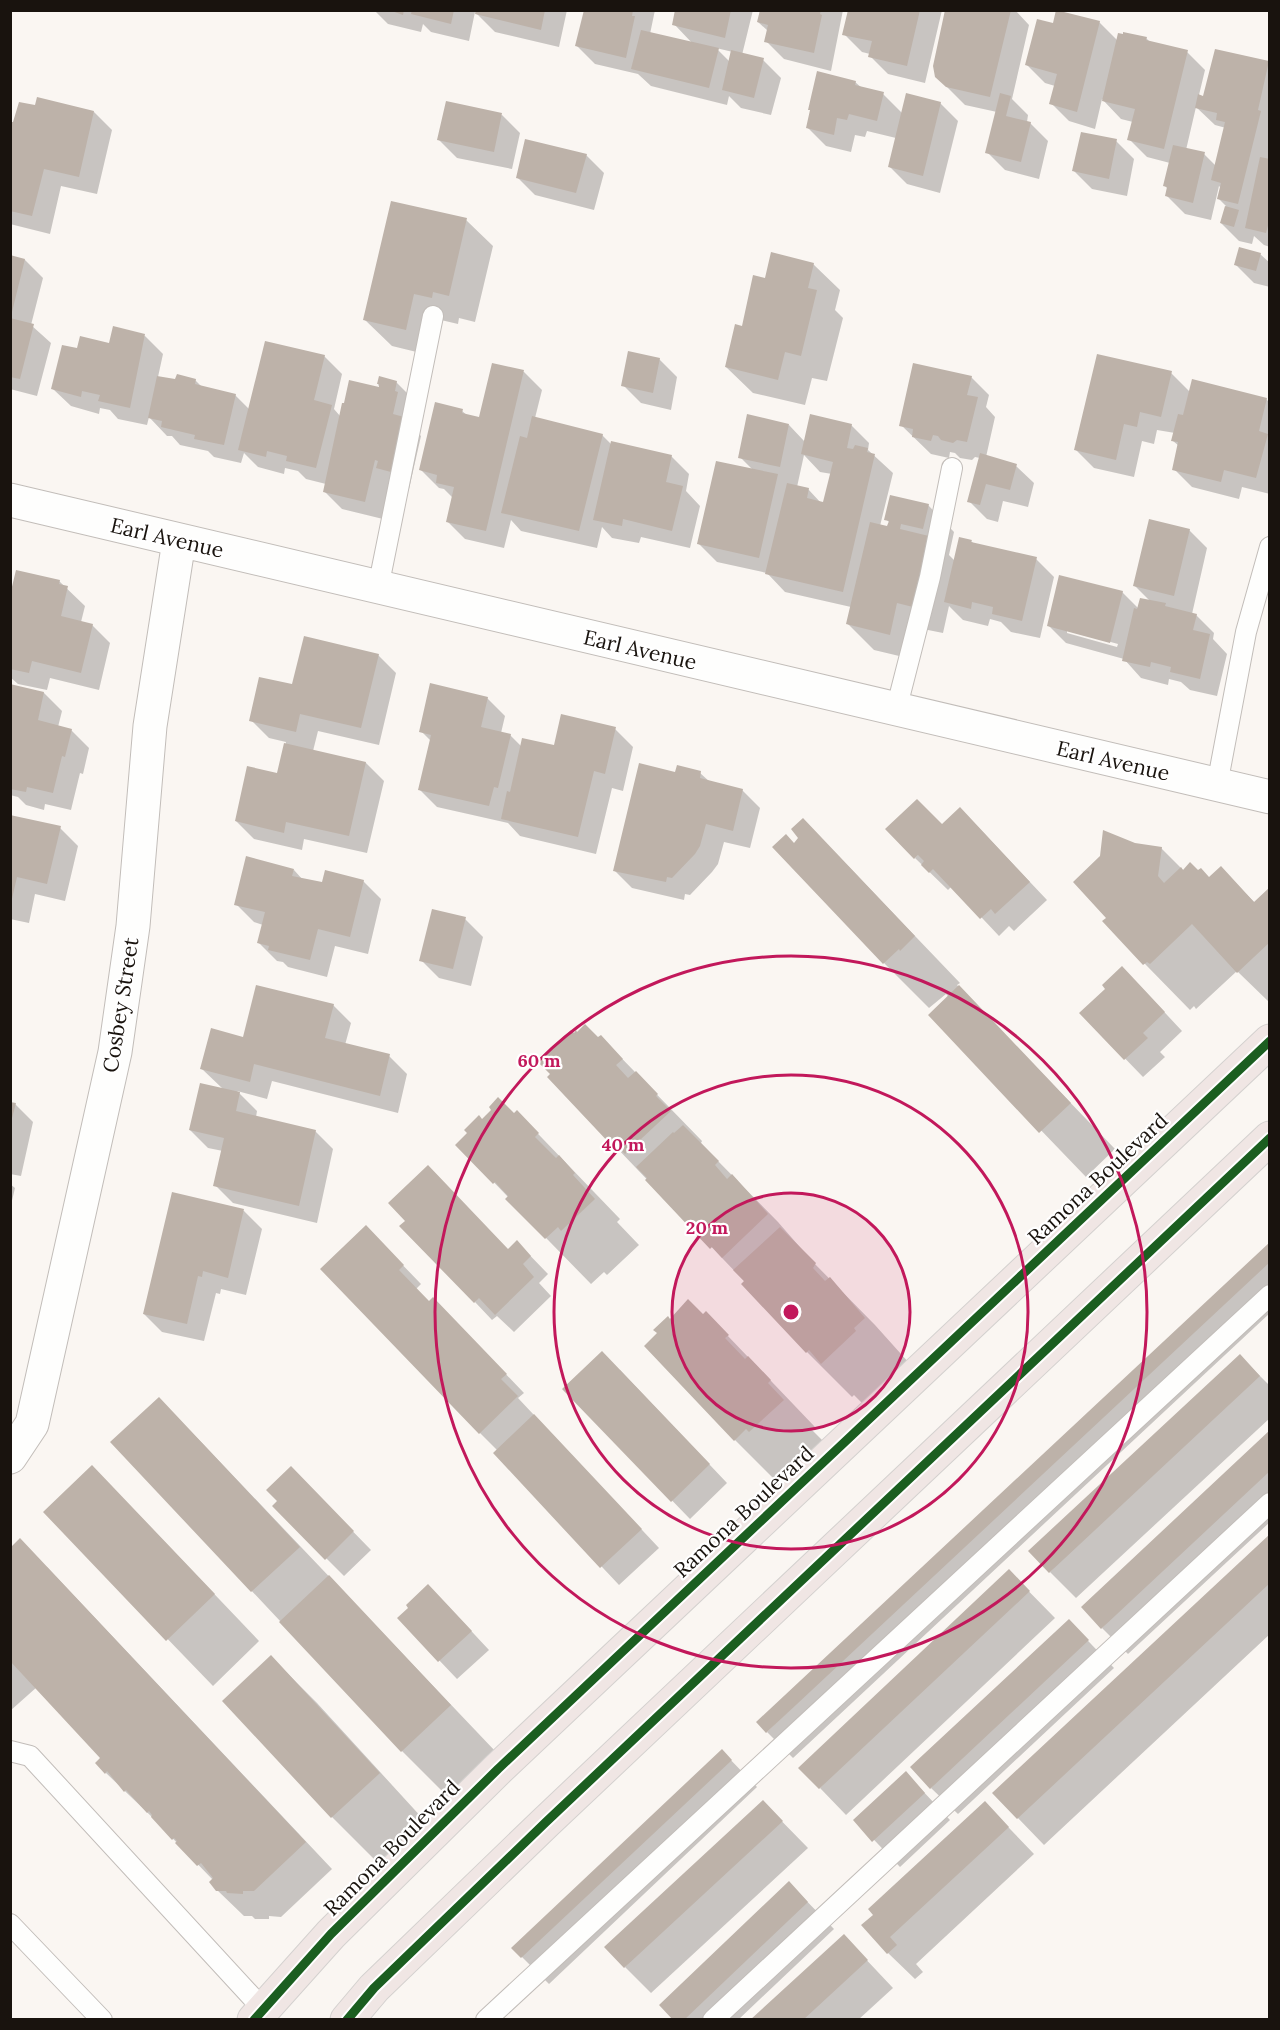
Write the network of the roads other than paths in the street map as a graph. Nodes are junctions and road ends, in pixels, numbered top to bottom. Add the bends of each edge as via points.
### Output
1 (433, 316) dead end
2 (952, 468) dead end
3 (10, 500) edge
4 (179, 541) junction
5 (1269, 547) edge
6 (378, 588) junction
7 (896, 710) junction
8 (1218, 785) junction
9 (1269, 797) edge
10 (1269, 1041) edge
11 (1269, 1138) edge
12 (1269, 1295) edge
13 (10, 1457) edge
14 (1269, 1503) edge
15 (10, 1751) edge
16 (10, 1924) edge
17 (259, 2014) edge
18 (102, 2019) edge
19 (347, 2019) edge
20 (486, 2019) edge
21 (713, 2019) edge

1 - 6 lane
2 - 7 lane via 930,577
3 - 4 street, Earl Avenue
4 - 6 street, Earl Avenue
4 - 13 street, Cosbey Street via 150,726 133,926 115,1052 32,1424
5 - 8 lane via 1246,632
6 - 7 street, Earl Avenue
7 - 8 street, Earl Avenue
8 - 9 street, Earl Avenue
10 - 17 main road, Ramona Boulevard via 498,1769 331,1934
11 - 19 main road via 538,1830 374,1988
12 - 20 lane
14 - 21 lane
15 - 17 lane via 30,1756
16 - 18 lane

